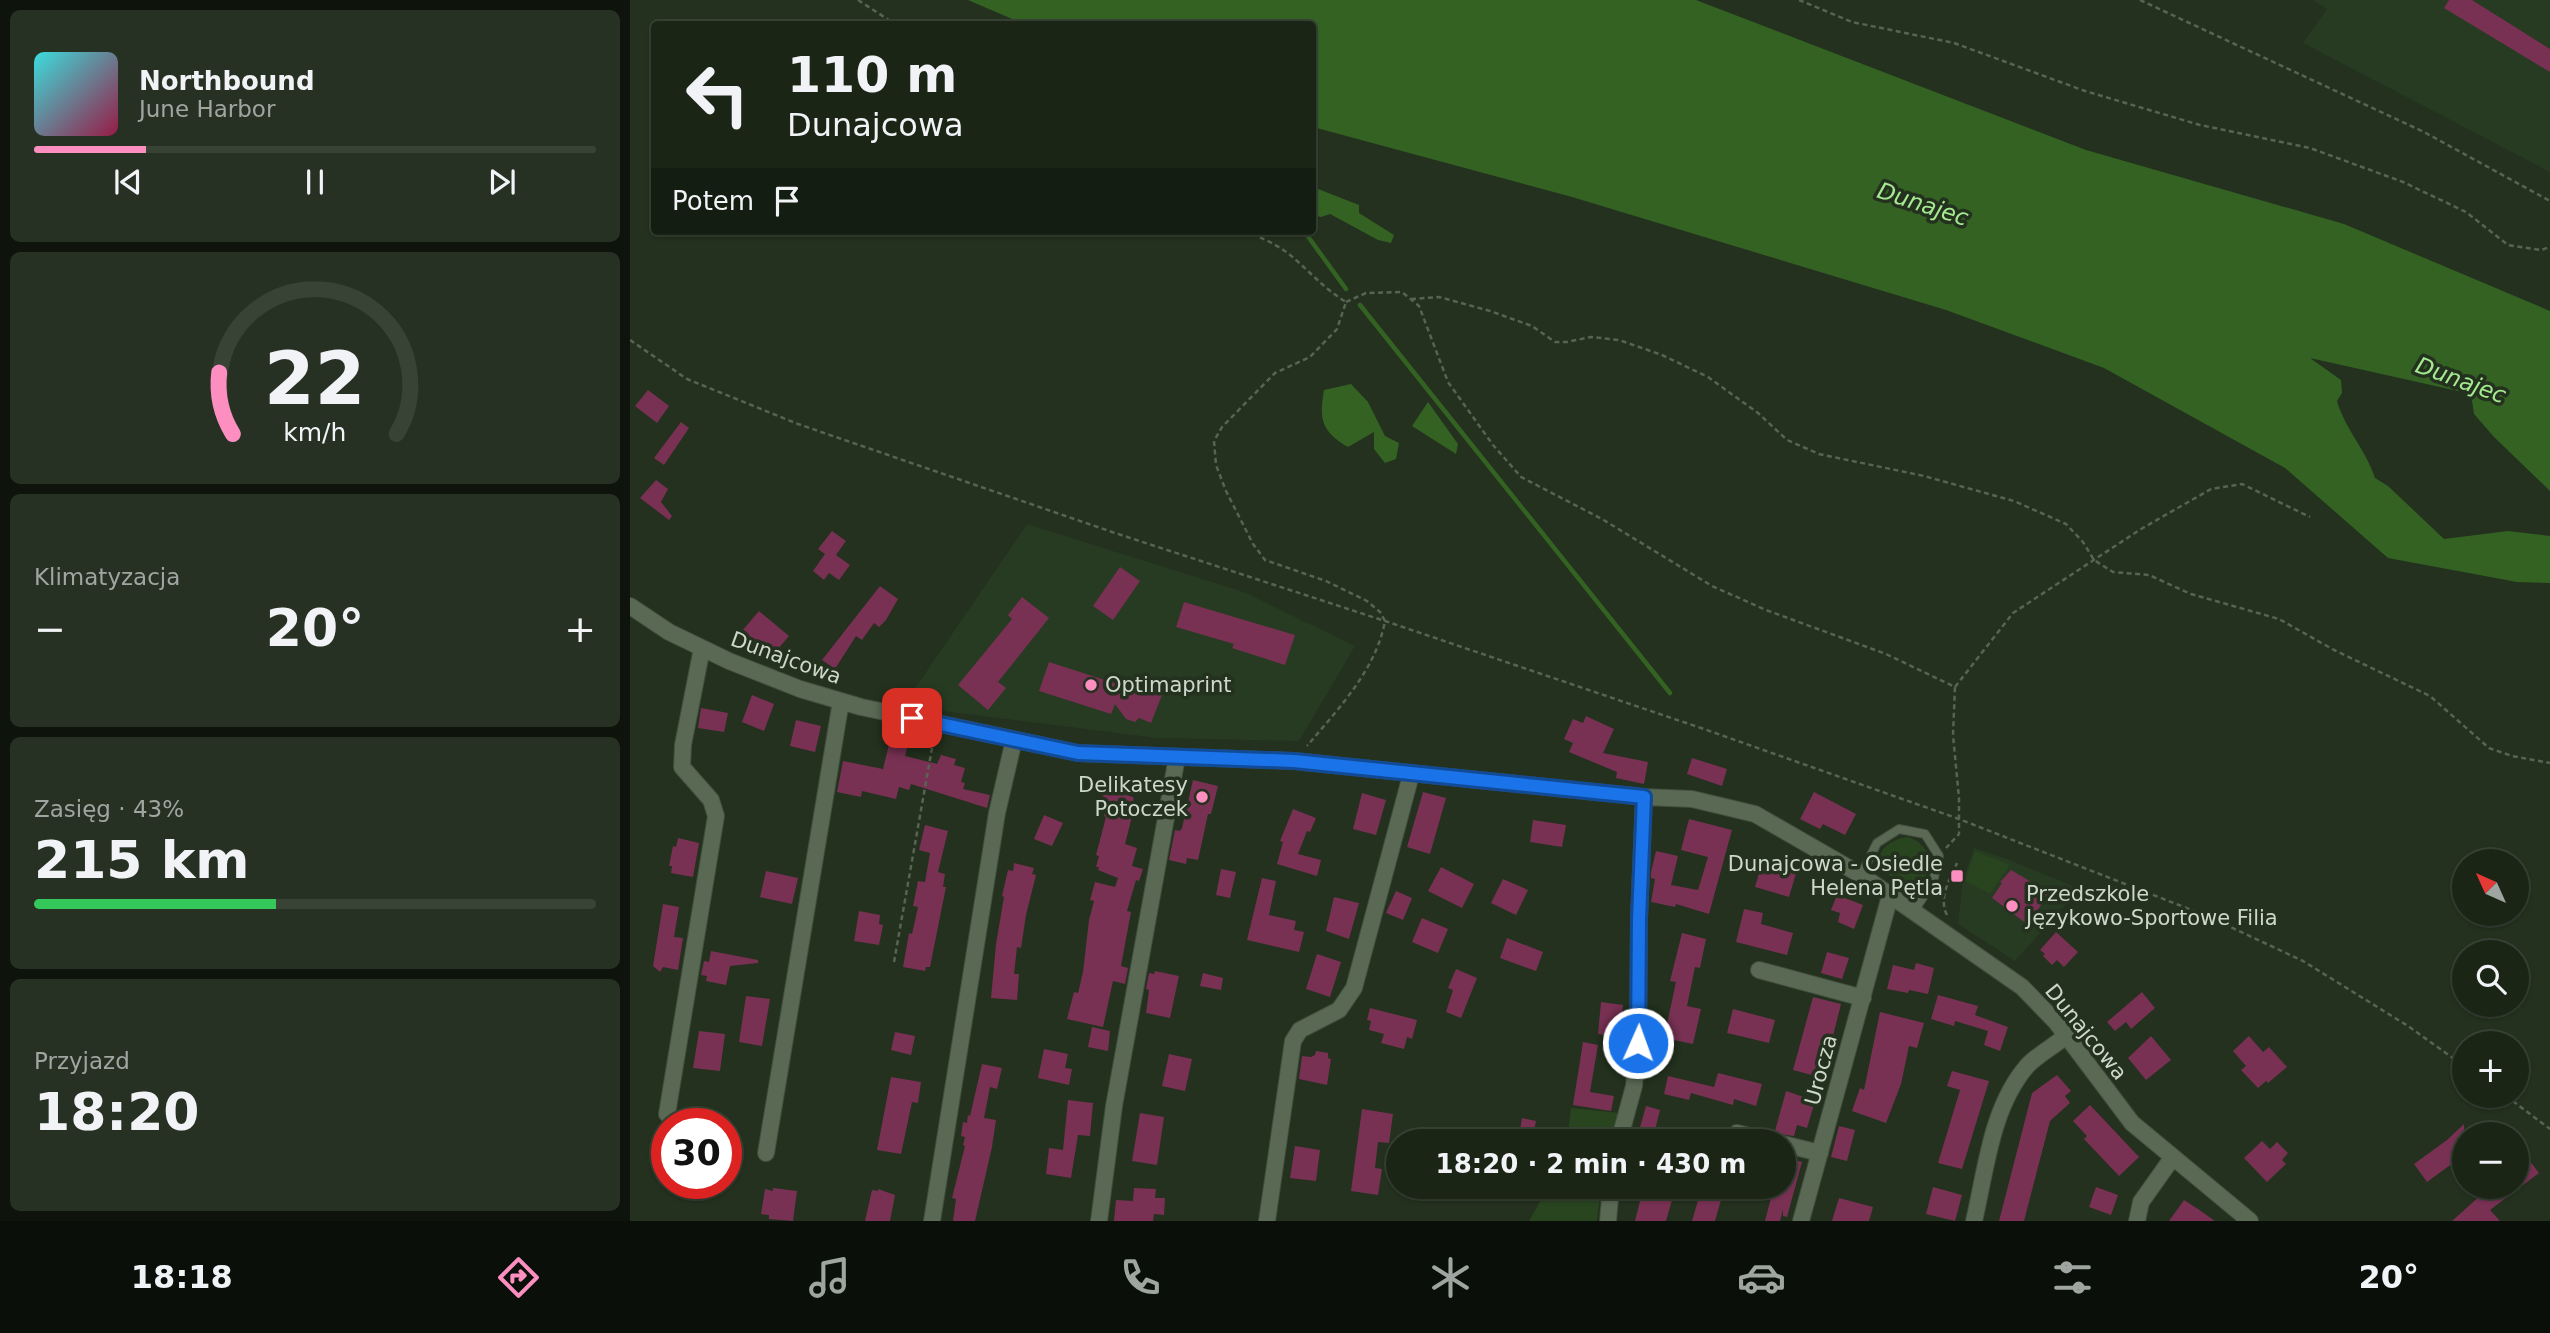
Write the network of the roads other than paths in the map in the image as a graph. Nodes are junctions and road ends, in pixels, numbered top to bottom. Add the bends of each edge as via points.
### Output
1 (630, 606) edge
2 (702, 648) junction
3 (841, 701) junction
4 (1014, 740) junction
5 (1177, 757) junction
6 (1411, 775) junction
7 (1644, 797) junction
8 (1861, 875) junction
9 (1890, 896) junction
10 (1914, 911) junction
11 (1759, 970) dead end
12 (1863, 998) junction
13 (2066, 1036) junction
14 (668, 1108) edge
15 (1622, 1129) edge
16 (1796, 1147) edge
17 (766, 1153) dead end
18 (1820, 1153) junction
19 (2173, 1157) junction
20 (1610, 1199) edge
21 (932, 1221) edge
22 (1099, 1221) edge
23 (1267, 1221) edge
24 (1608, 1221) edge
25 (1801, 1221) edge
26 (1974, 1221) edge
27 (2137, 1221) edge
28 (2250, 1221) edge

1 - 2 street, Dunajcowa
2 - 3 street, Dunajcowa
2 - 14 street via 682,745 682,767 711,800 716,817
3 - 4 street, Dunajcowa
3 - 17 street
4 - 5 street, Dunajcowa via 1078,753
4 - 21 street via 997,813
5 - 6 street, Dunajcowa via 1294,761
5 - 22 street via 1114,1106
6 - 7 street, Dunajcowa
6 - 23 street via 1354,988 1339,1010 1300,1030 1293,1041
7 - 8 street, Dunajcowa via 1692,799 1755,814
7 - 15 street via 1638,1043 1634,1086
8 - 9 street, Dunajcowa
8 - 10 lane via 1877,843 1899,829 1925,834 1939,856 1933,882
9 - 10 street, Dunajcowa
9 - 12 street, Urocza
10 - 13 street, Dunajcowa via 2022,987
11 - 12 street
12 - 18 street, Urocza
13 - 19 street, Dunajcowa via 2132,1123
13 - 26 street via 2028,1065 2011,1089 2000,1112
16 - 18 street
18 - 25 street, Urocza
19 - 27 street via 2141,1202
19 - 28 street, Dunajcowa
20 - 24 street

